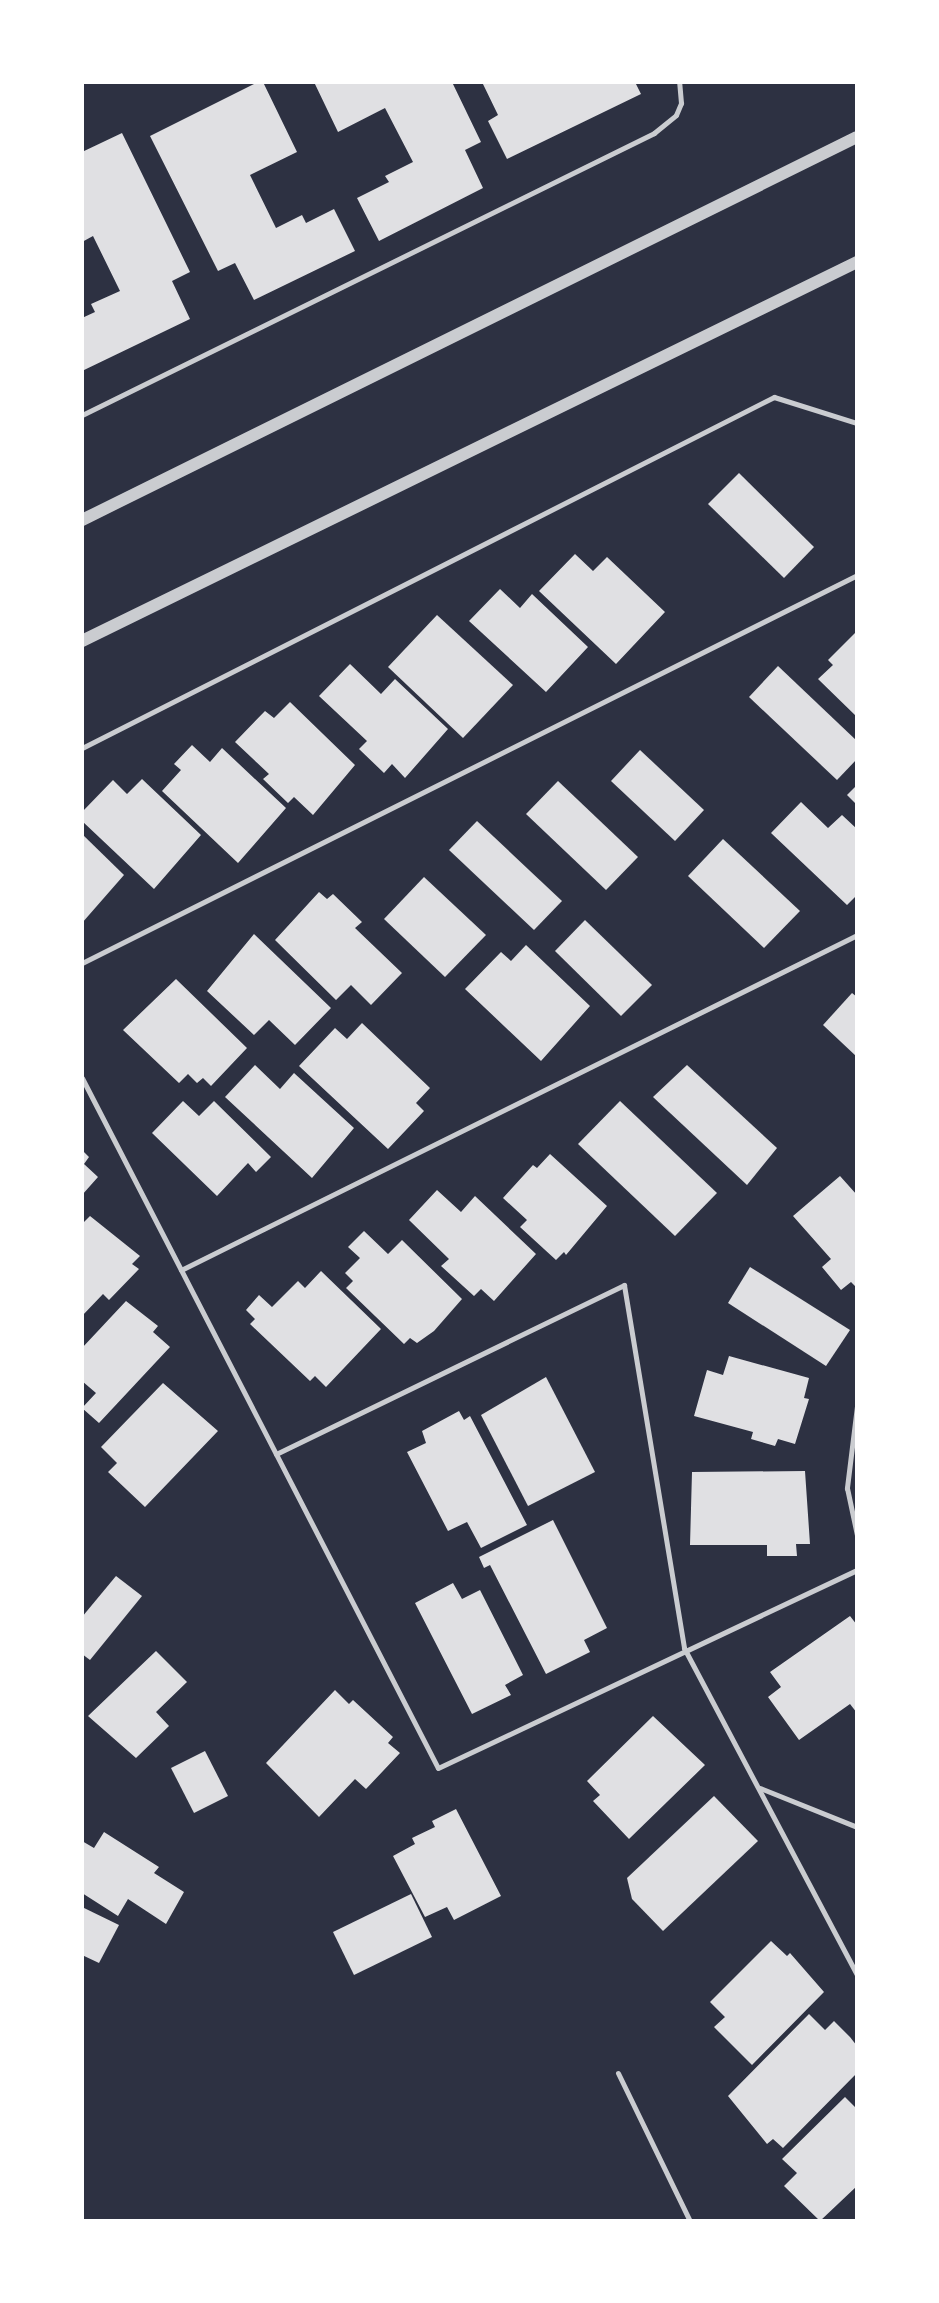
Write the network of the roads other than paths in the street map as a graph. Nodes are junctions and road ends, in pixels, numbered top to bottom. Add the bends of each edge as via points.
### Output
1 (680, 82) edge
2 (857, 137) edge
3 (857, 262) edge
4 (82, 415) edge
5 (857, 423) edge
6 (82, 520) edge
7 (857, 575) edge
8 (82, 641) edge
9 (82, 747) edge
10 (857, 935) edge
11 (82, 963) edge
12 (82, 1078) edge
13 (181, 1270) junction
14 (857, 1406) edge
15 (276, 1454) junction
16 (857, 1535) edge
17 (857, 1570) edge
18 (684, 1648) junction
19 (760, 1788) junction
20 (857, 1827) edge
21 (857, 1975) edge
22 (618, 2074) dead end
23 (690, 2221) edge

1 - 4 lane via 676,116 654,133
2 - 6 street
3 - 8 street
5 - 9 lane via 774,397
7 - 11 lane
10 - 13 lane
12 - 13 lane
13 - 15 lane
14 - 16 lane via 847,1488
15 - 18 lane via 438,1768
15 - 18 lane via 624,1285
17 - 18 lane
18 - 19 lane
19 - 20 lane
19 - 21 lane
22 - 23 lane

